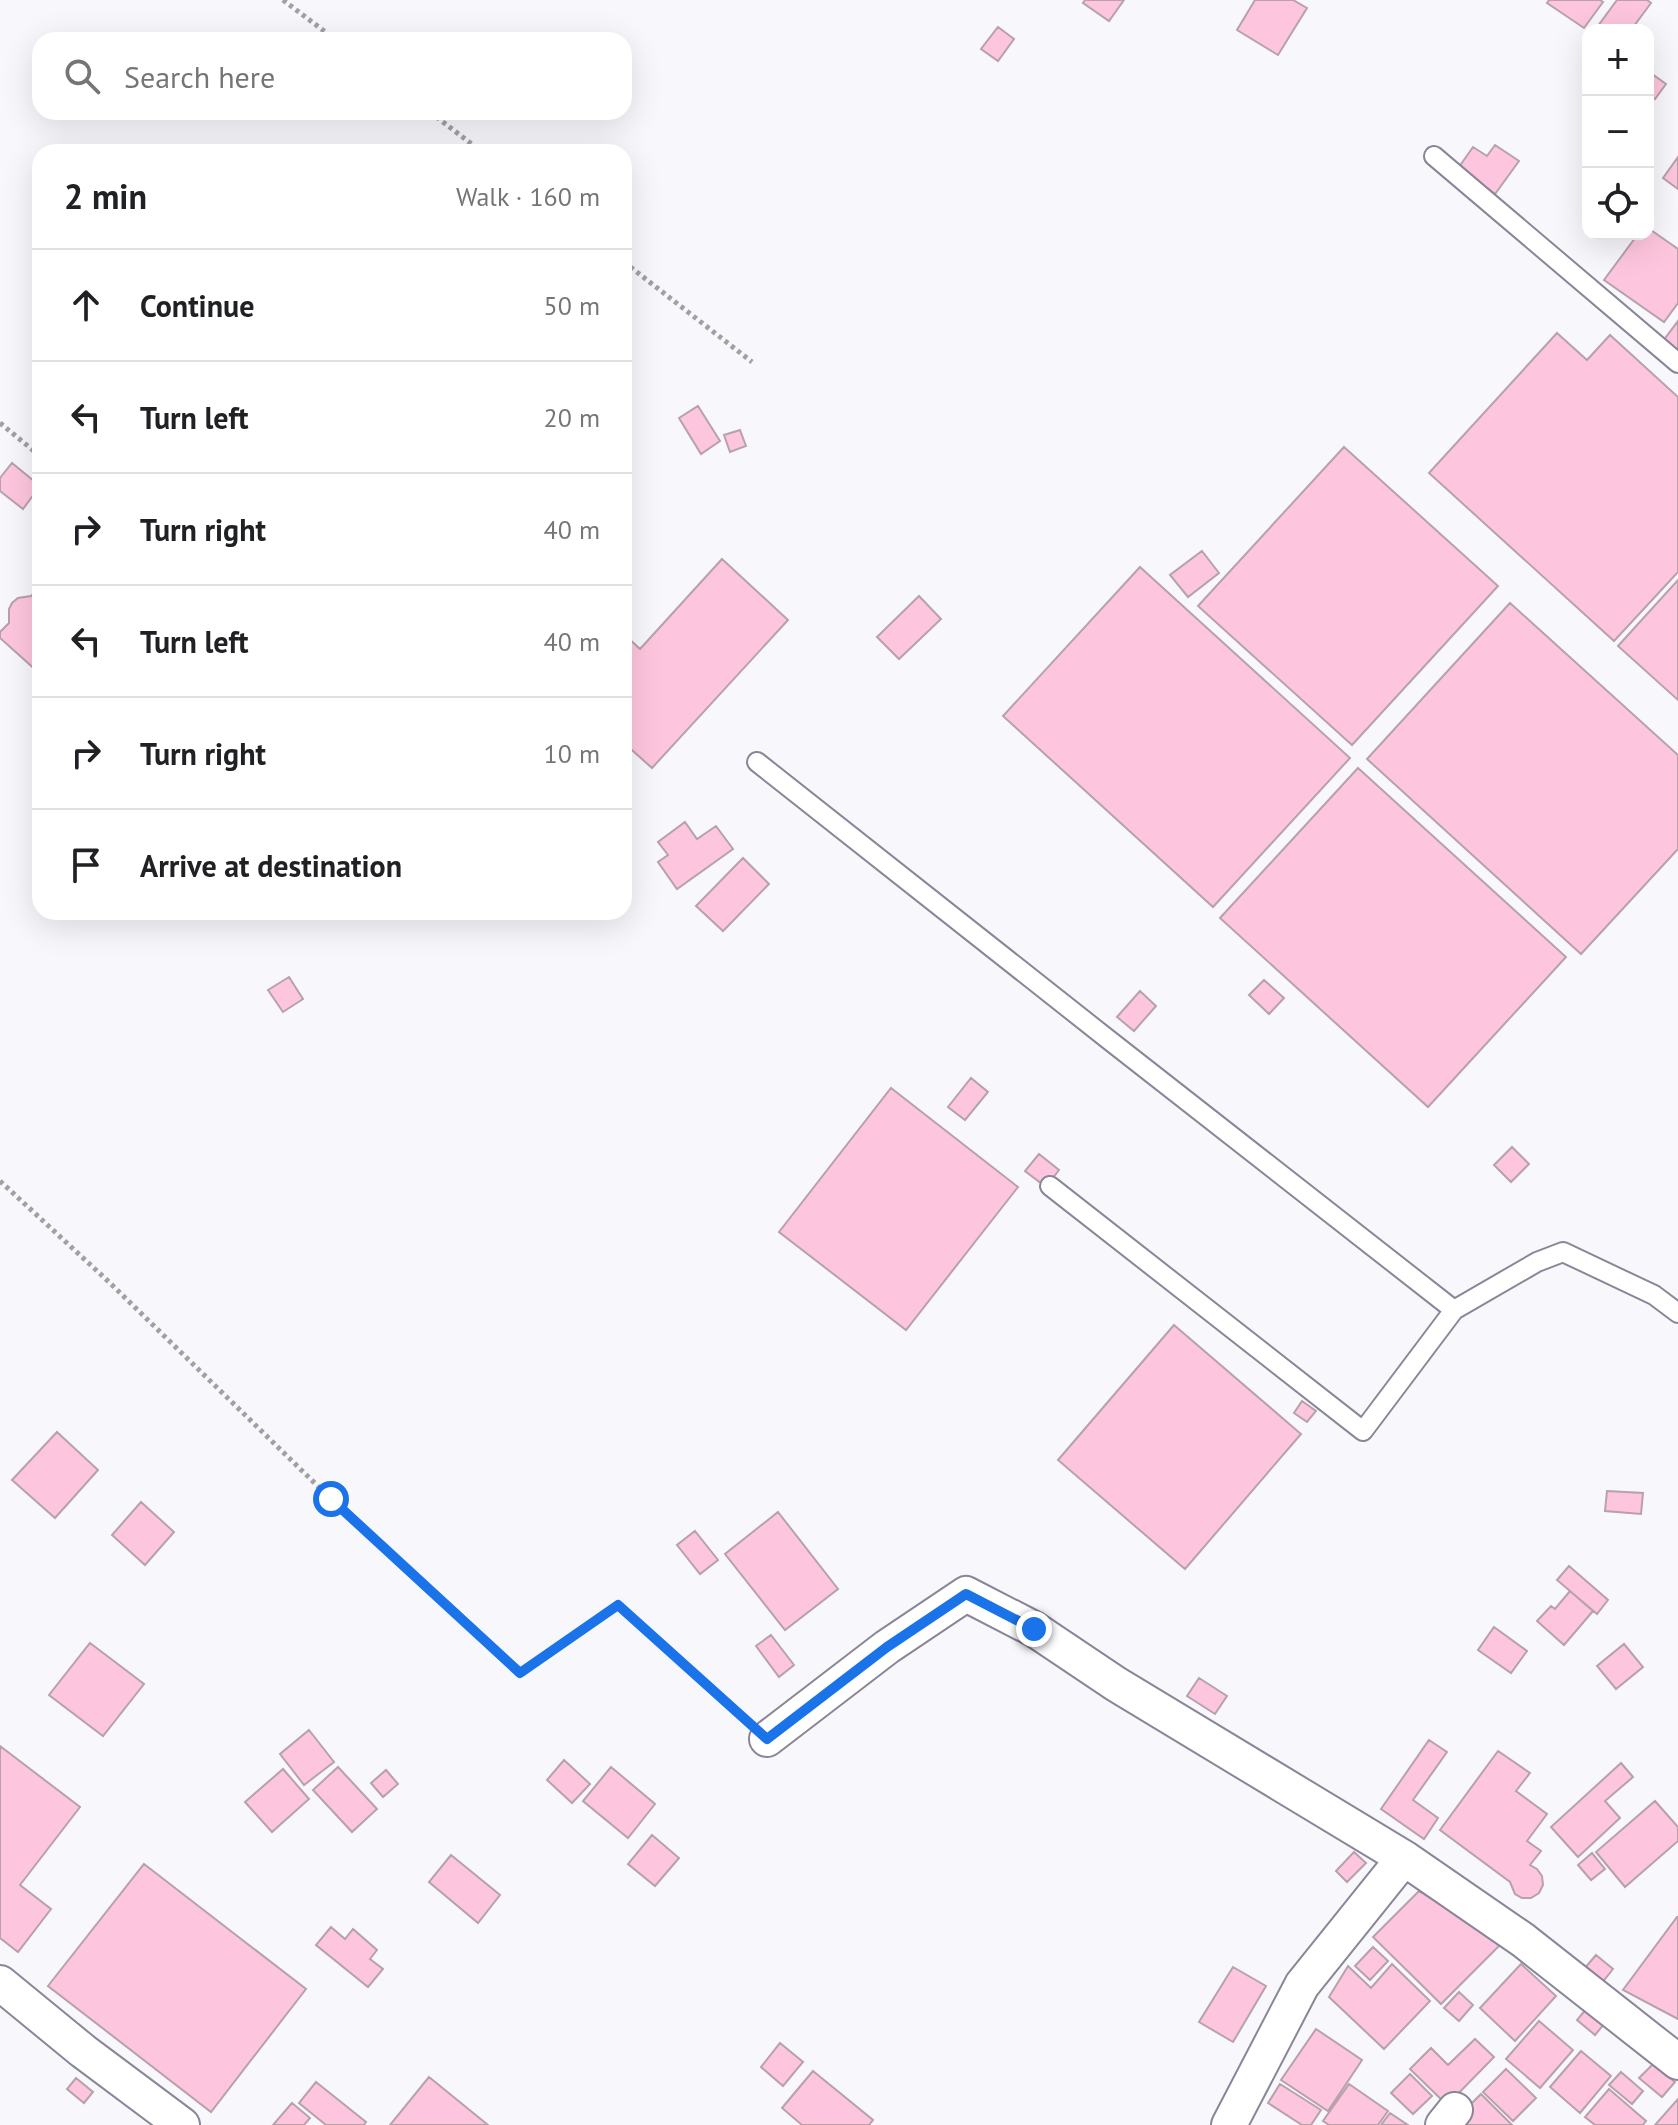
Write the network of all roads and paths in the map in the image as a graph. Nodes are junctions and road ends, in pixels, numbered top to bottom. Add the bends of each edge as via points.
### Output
1 (283, 0) edge
2 (325, 32) edge
3 (440, 120) edge
4 (472, 144) edge
5 (1434, 156) dead end
6 (632, 268) edge
7 (752, 362) dead end
8 (1678, 363) edge
9 (0, 423) edge
10 (32, 449) edge
11 (757, 762) dead end
12 (0, 1181) edge
13 (1050, 1186) dead end
14 (1454, 1310) junction
15 (1678, 1313) edge
16 (767, 1739) joint
17 (1404, 1858) junction
18 (0, 1983) edge
19 (1678, 2062) edge
20 (182, 2125) edge
21 (1229, 2125) edge

1 - 2 path
3 - 4 path
5 - 8 lane
6 - 7 path
9 - 10 path
11 - 14 lane
12 - 16 path via 520,1673 618,1605
13 - 14 lane via 1363,1431
14 - 15 lane via 1563,1252 1654,1295
16 - 17 street via 966,1594 1034,1629
17 - 19 street via 1523,1940
17 - 21 street via 1302,1985
18 - 20 street

